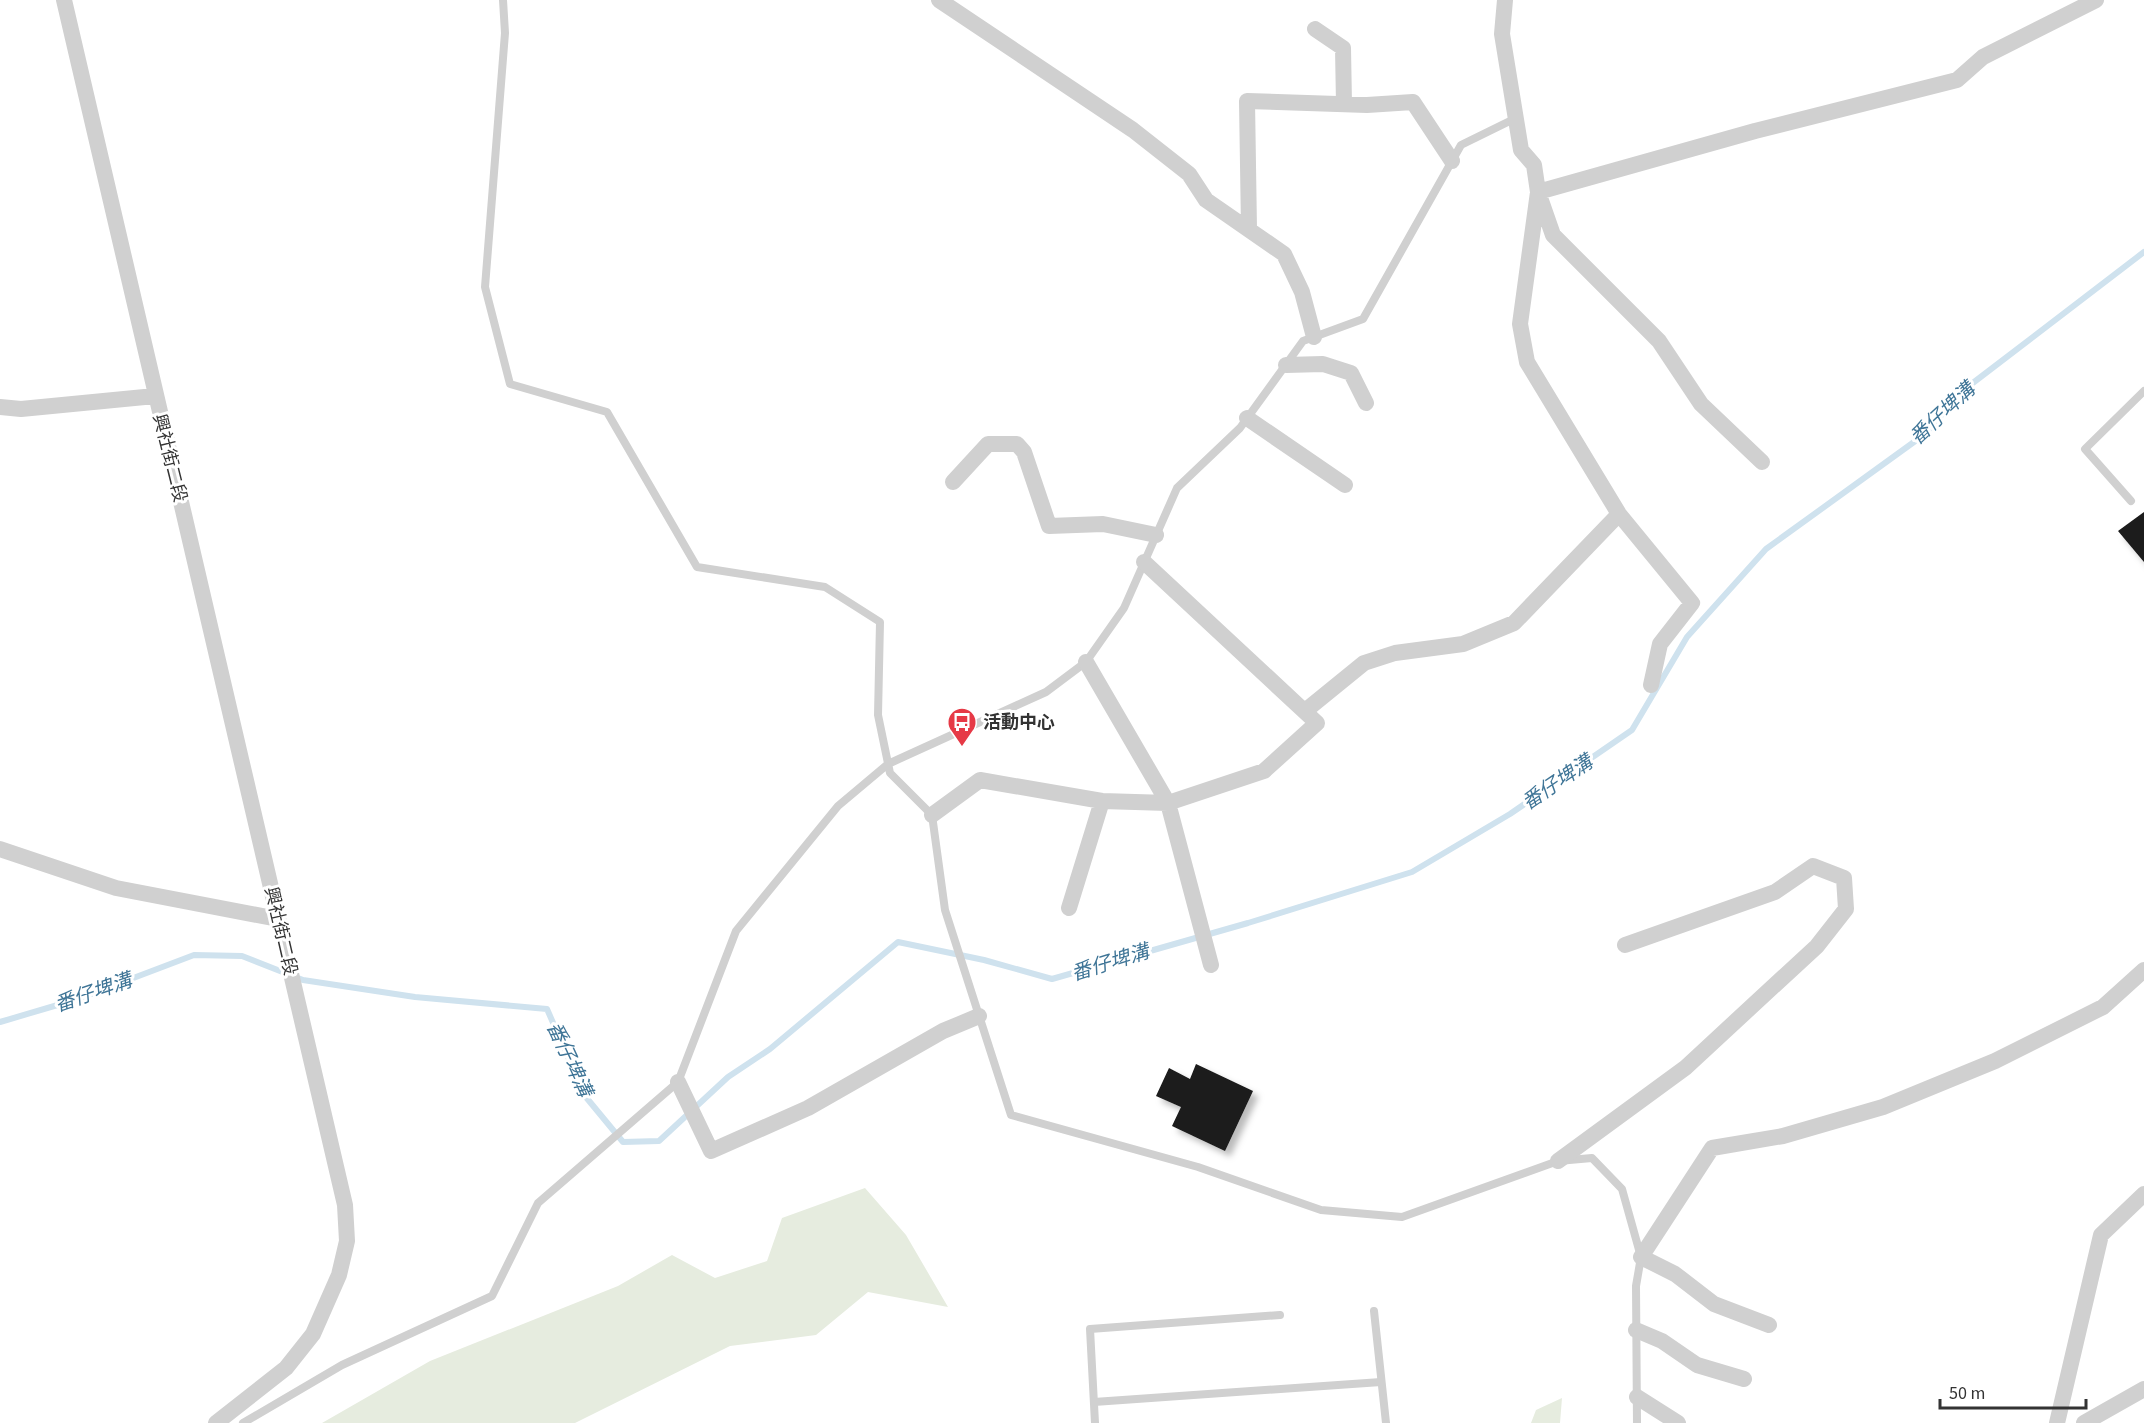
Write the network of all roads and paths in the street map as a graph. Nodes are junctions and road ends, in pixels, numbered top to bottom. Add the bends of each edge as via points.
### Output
1 (64, 0) edge
2 (502, 0) edge
3 (939, 0) edge
4 (1505, 0) edge
5 (2096, 0) edge
6 (1315, 29) dead end
7 (1344, 104) junction
8 (1516, 118) junction
9 (1452, 161) junction
10 (1538, 192) junction
11 (1249, 229) junction
12 (1314, 337) junction
13 (1286, 365) junction
14 (2144, 392) edge
15 (155, 396) junction
16 (1366, 403) dead end
17 (0, 407) edge
18 (1247, 418) junction
19 (1762, 462) dead end
20 (953, 482) dead end
21 (1345, 485) dead end
22 (2132, 501) dead end
23 (1619, 514) junction
24 (1156, 535) junction
25 (1144, 562) junction
26 (1086, 662) junction
27 (1651, 685) dead end
28 (1305, 711) junction
29 (888, 764) junction
30 (1102, 801) junction
31 (1168, 803) junction
32 (932, 814) junction
33 (0, 849) edge
34 (1069, 908) dead end
35 (278, 919) junction
36 (1625, 945) dead end
37 (1211, 965) dead end
38 (2144, 970) edge
39 (979, 1016) junction
40 (678, 1082) junction
41 (1558, 1161) junction
42 (2144, 1194) edge
43 (1641, 1257) junction
44 (1374, 1311) dead end
45 (1280, 1315) dead end
46 (1768, 1325) dead end
47 (1636, 1330) junction
48 (1744, 1379) dead end
49 (1381, 1382) junction
50 (2144, 1389) edge
51 (1637, 1397) junction
52 (1094, 1402) junction
53 (216, 1423) edge
54 (243, 1423) edge
55 (1095, 1423) edge
56 (1386, 1423) edge
57 (1637, 1423) edge
58 (1678, 1423) edge
59 (2057, 1423) edge
60 (2084, 1423) edge

1 - 15 street, 興社街二段
2 - 29 lane via 505,33 485,287 510,384 607,412 698,567 825,587 880,622 878,715
3 - 11 street via 1133,130 1189,174 1206,200
4 - 8 street via 1502,34
5 - 10 street via 1983,57 1957,80
6 - 7 street via 1343,48
7 - 9 street via 1413,102
7 - 11 street via 1247,101
8 - 9 lane via 1461,145
8 - 10 street via 1521,150 1534,165
9 - 12 lane via 1363,319
10 - 19 street via 1553,235 1659,341 1701,404
10 - 23 street via 1520,324 1527,363
11 - 12 street via 1284,254 1302,292
12 - 13 lane via 1303,341
13 - 16 street via 1323,364 1351,373
13 - 18 lane
14 - 22 lane via 2085,449
15 - 17 street, 興社街二段 via 21,409
15 - 35 street, 興社街二段
18 - 21 street
18 - 24 lane via 1177,488
20 - 24 street via 988,444 1017,444 1049,526 1103,524
23 - 27 street via 1692,603 1660,644
23 - 28 street via 1514,623 1464,644 1395,653 1364,663
24 - 25 lane
25 - 26 lane via 1124,608
25 - 28 street
26 - 29 lane via 1046,692
26 - 31 street
28 - 31 street via 1317,723 1264,771
29 - 32 lane via 890,773
29 - 40 lane via 838,807 736,931
30 - 31 street
30 - 32 street via 980,780
30 - 34 street
31 - 37 street
32 - 39 lane via 945,910
33 - 35 street via 116,888
35 - 53 street, 興社街二段 via 345,1205 346,1241 339,1275 313,1334 286,1368
36 - 41 street via 1774,892 1813,866 1844,878 1846,909 1817,946 1685,1068
38 - 43 street via 2103,1007 1995,1061 1883,1107 1783,1136 1712,1148
39 - 40 street via 943,1030 808,1108 711,1150
39 - 41 lane via 1011,1115 1198,1167 1321,1210 1402,1217
40 - 54 lane via 538,1203 492,1296 342,1365
41 - 43 lane via 1592,1158 1622,1189
42 - 59 street via 2100,1235
43 - 46 street via 1675,1274 1714,1304
43 - 47 lane via 1635,1286
44 - 49 lane
45 - 52 lane via 1090,1329
47 - 48 street via 1662,1341 1697,1365
47 - 51 lane
49 - 52 lane
49 - 56 lane
50 - 60 street
51 - 57 lane
51 - 58 street
52 - 55 lane

